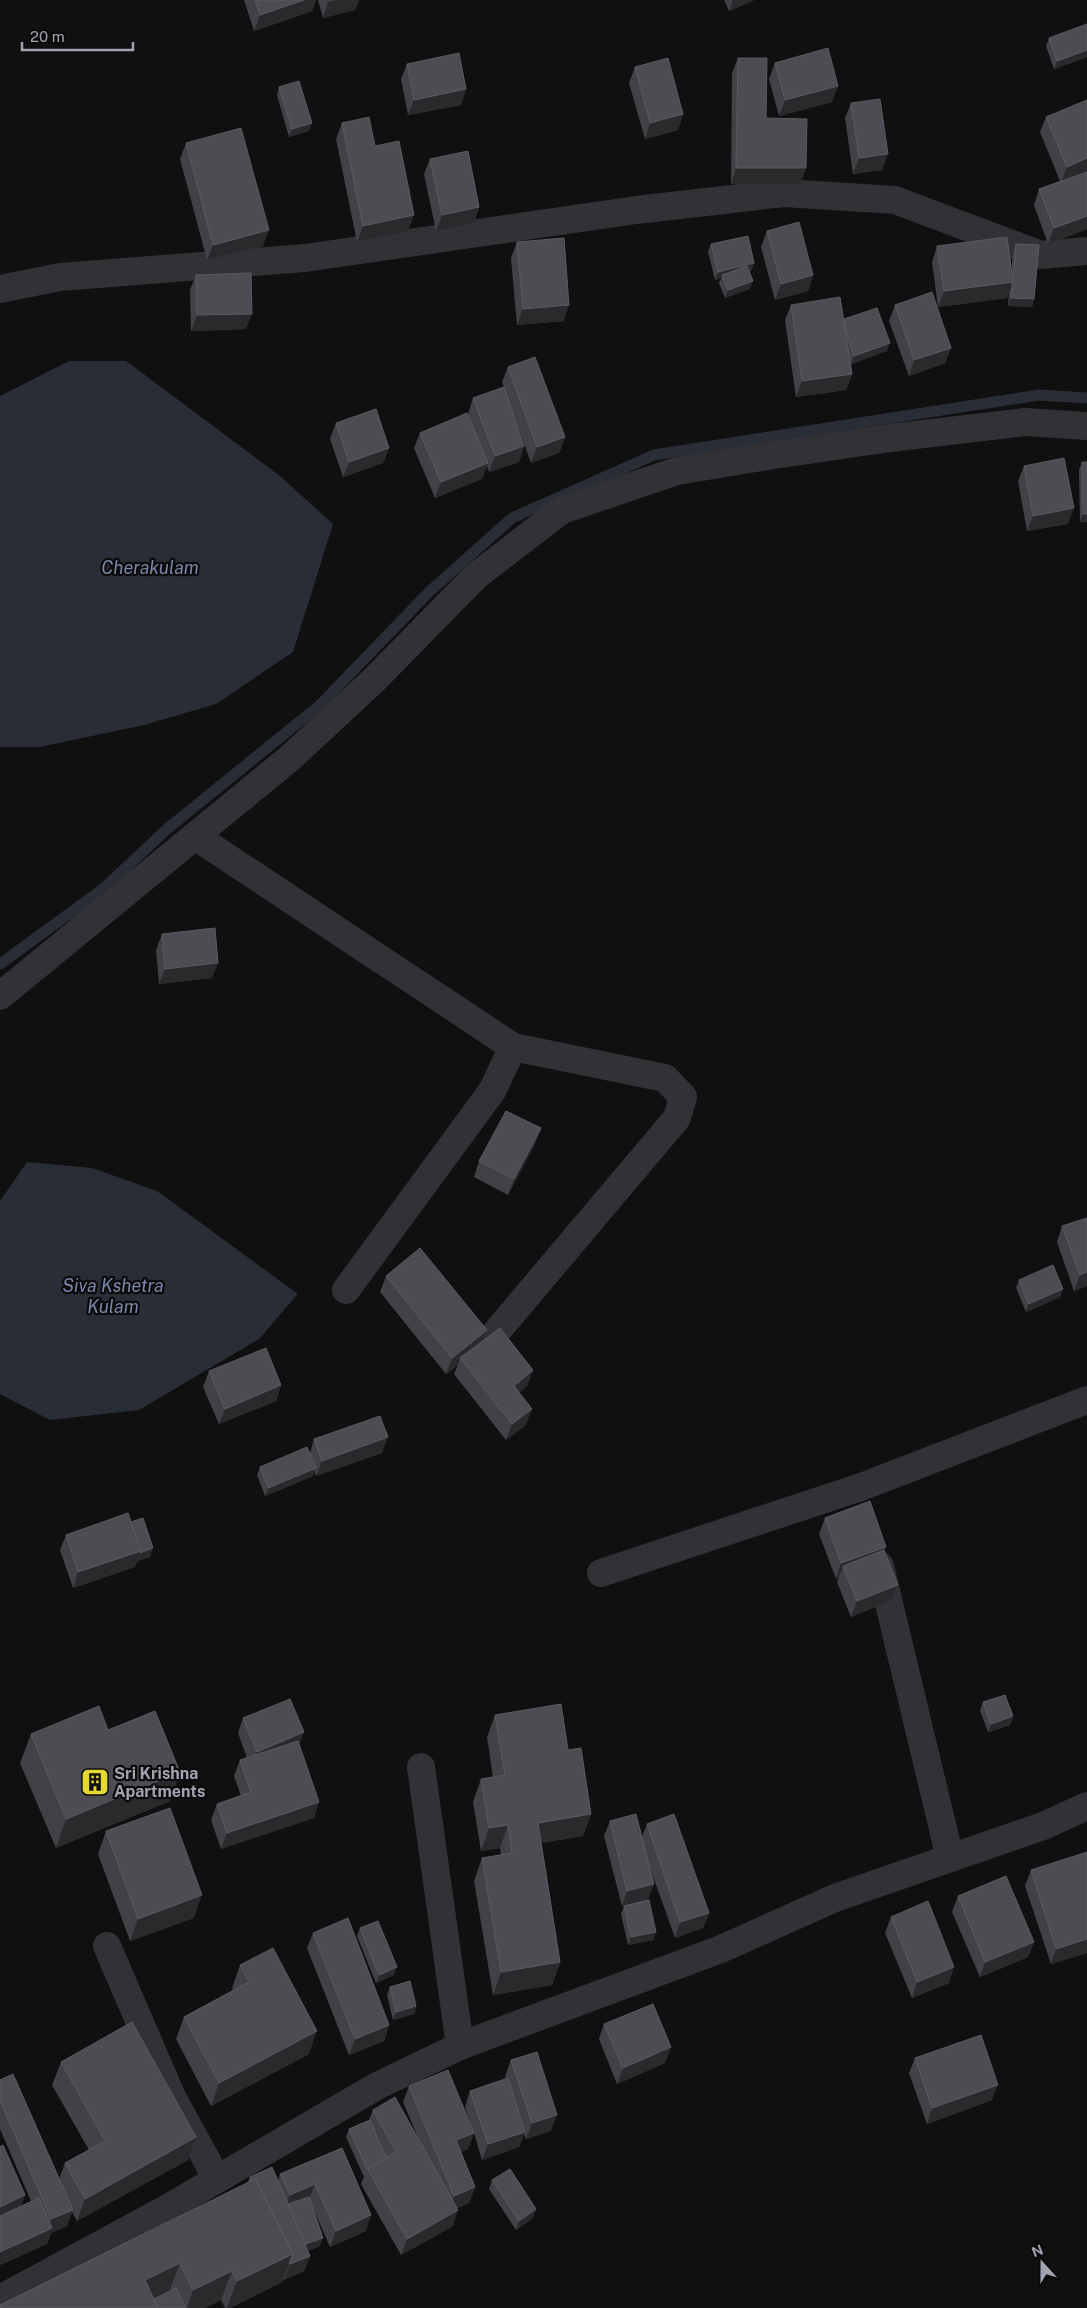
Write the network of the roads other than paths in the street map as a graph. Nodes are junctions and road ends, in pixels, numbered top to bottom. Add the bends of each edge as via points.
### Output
1 (1087, 251) edge
2 (0, 289) edge
3 (1087, 426) edge
4 (195, 836) junction
5 (0, 996) edge
6 (513, 1047) junction
7 (346, 1290) dead end
8 (482, 1349) edge
9 (1087, 1400) edge
10 (861, 1487) junction
11 (868, 1515) edge
12 (874, 1544) edge
13 (601, 1573) dead end
14 (421, 1767) dead end
15 (1087, 1806) edge
16 (950, 1858) junction
17 (107, 1946) dead end
18 (460, 2046) junction
19 (217, 2179) junction
20 (0, 2299) edge

1 - 2 street via 1041,255 895,200 784,192 305,258 60,277
3 - 4 street via 1026,422 774,454 677,471 562,510 476,576 367,687 290,758
4 - 5 street
4 - 6 street
6 - 7 street via 492,1091
6 - 8 street via 665,1078 683,1097 677,1118
9 - 10 street
10 - 11 street
10 - 13 street
12 - 16 street
14 - 18 street
15 - 16 street via 1043,1826
16 - 18 street via 835,1898 721,1949
17 - 19 street via 172,2097
18 - 19 street via 377,2086
19 - 20 street

